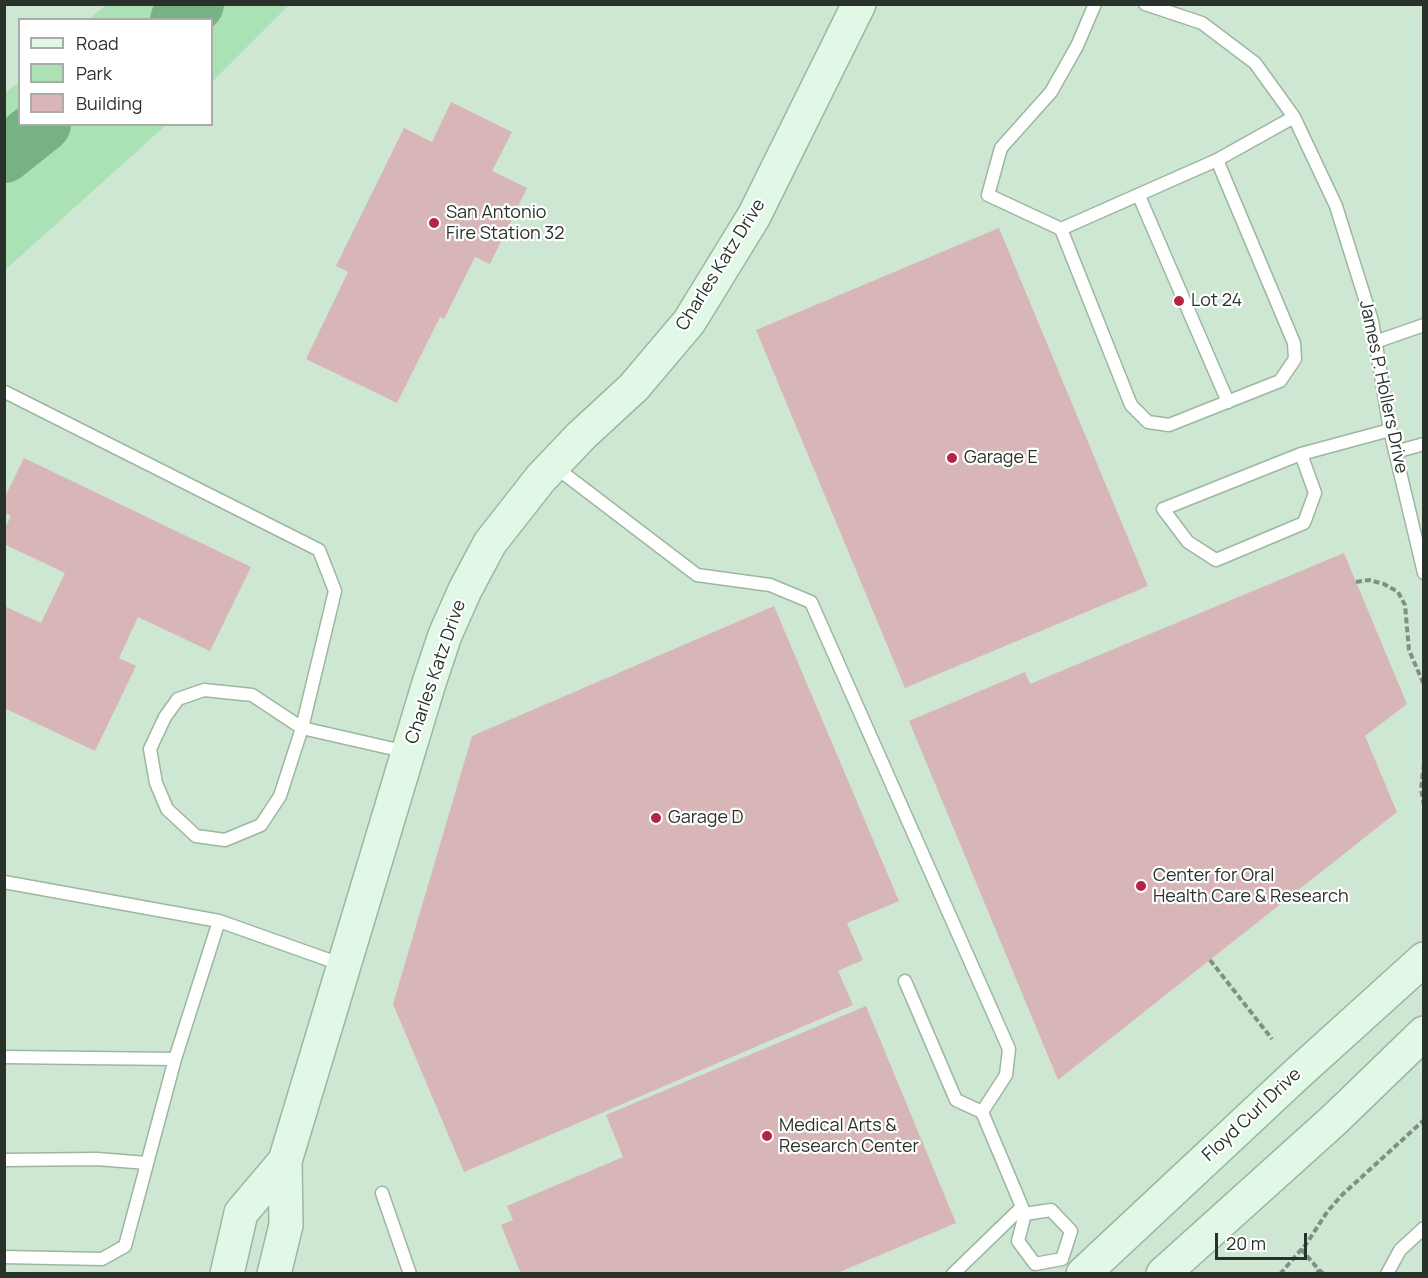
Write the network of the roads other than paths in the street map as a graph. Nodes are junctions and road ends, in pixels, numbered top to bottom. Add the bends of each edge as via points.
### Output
1 (859, 4) edge
2 (1095, 4) edge
3 (1146, 4) edge
4 (1294, 117) junction
5 (1217, 160) junction
6 (1139, 196) junction
7 (1061, 229) junction
8 (1424, 326) edge
9 (1375, 342) junction
10 (5, 392) edge
11 (1228, 402) junction
12 (1389, 430) junction
13 (1424, 444) edge
14 (1395, 452) junction
15 (1300, 454) junction
16 (553, 465) junction
17 (1420, 546) edge
18 (1424, 573) edge
19 (302, 728) junction
20 (408, 752) junction
21 (4, 882) edge
22 (219, 921) junction
23 (1424, 959) edge
24 (344, 965) junction
25 (905, 981) dead end
26 (1424, 1033) edge
27 (4, 1057) edge
28 (175, 1059) junction
29 (982, 1112) junction
30 (4, 1160) edge
31 (285, 1161) junction
32 (147, 1163) junction
33 (382, 1193) dead end
34 (1023, 1211) junction
35 (1424, 1228) edge
36 (4, 1257) edge
37 (1073, 1266) edge
38 (227, 1274) edge
39 (274, 1274) edge
40 (410, 1274) edge
41 (953, 1274) edge
42 (1076, 1274) edge
43 (1163, 1274) edge
44 (1387, 1274) edge

1 - 16 street, Charles Katz Drive via 754,216 689,322 634,387
2 - 7 lane via 1051,92 1001,148 988,195
3 - 4 lane, James P. Hollers Drive via 1202,23 1255,63
4 - 5 lane
4 - 9 lane, James P. Hollers Drive via 1336,206
5 - 6 lane
5 - 11 lane via 1294,343 1295,359 1280,381
6 - 7 lane
6 - 11 lane
7 - 11 lane via 1131,405 1149,422 1169,425
8 - 9 lane
9 - 12 lane, James P. Hollers Drive
10 - 19 lane via 319,550 335,591
12 - 14 lane, James P. Hollers Drive
12 - 15 lane
13 - 14 lane
14 - 17 lane, James P. Hollers Drive
15 - 15 lane via 1163,509 1188,542 1216,560 1304,523 1315,493
16 - 20 street, Charles Katz Drive via 490,543 465,590 445,635
16 - 29 lane via 697,575 770,585 811,602 1010,1049 1006,1075
17 - 18 lane, James P. Hollers Drive
19 - 19 lane via 252,695 204,690 178,699 150,749 156,783 167,809 196,836 225,840 261,825 280,796
19 - 20 lane
20 - 24 street, Charles Katz Drive
21 - 22 lane
22 - 24 lane
22 - 28 lane
23 - 37 street, Floyd Curl Drive
24 - 31 street, Charles Katz Drive
25 - 29 lane via 956,1100
26 - 43 street
27 - 28 lane
28 - 32 lane
29 - 34 lane
30 - 32 lane
31 - 38 street, Charles Katz Drive via 241,1214
31 - 39 street, Charles Katz Drive via 286,1225
32 - 36 lane via 125,1246 102,1259
33 - 40 lane
34 - 37 lane via 1051,1210 1071,1231
34 - 37 lane via 1018,1241 1035,1264
34 - 41 lane
35 - 44 lane via 1400,1250
37 - 42 lane

